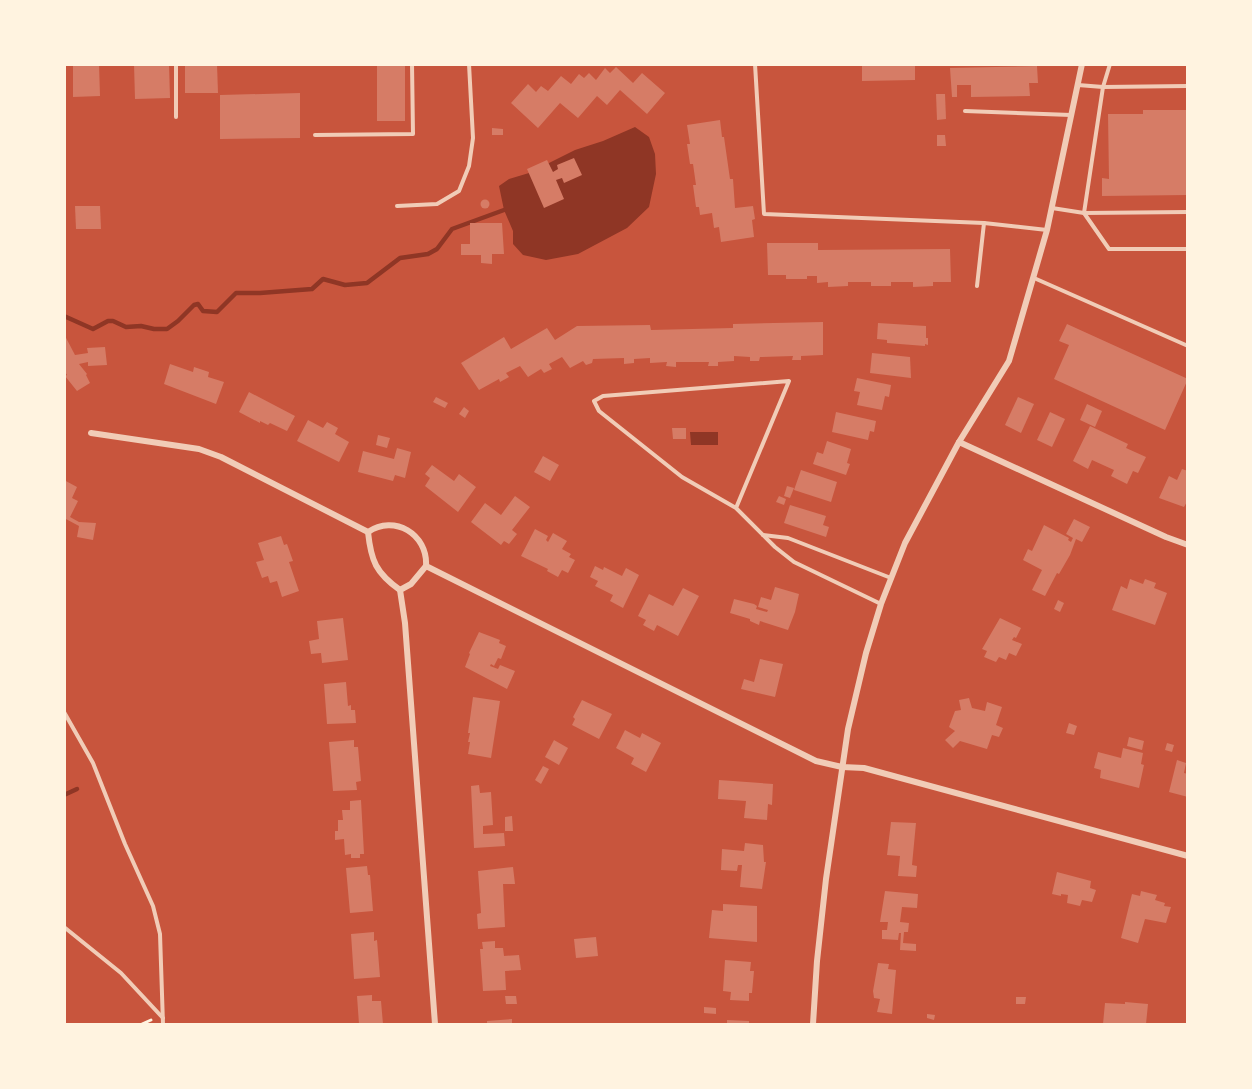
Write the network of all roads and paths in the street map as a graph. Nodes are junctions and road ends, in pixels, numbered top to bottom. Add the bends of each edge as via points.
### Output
1 (176, 64) edge
2 (412, 64) edge
3 (470, 64) edge
4 (755, 64) edge
5 (1082, 64) edge
6 (1110, 64) edge
7 (1078, 85) junction
8 (1188, 86) edge
9 (1103, 87) junction
10 (965, 111) dead end
11 (1071, 116) junction
12 (176, 117) dead end
13 (315, 135) dead end
14 (398, 206) dead end
15 (1052, 208) junction
16 (1188, 212) edge
17 (1084, 213) junction
18 (984, 223) junction
19 (1047, 230) junction
20 (1188, 249) edge
21 (1034, 278) junction
22 (977, 286) dead end
23 (1188, 346) edge
24 (91, 433) dead end
25 (959, 442) junction
26 (736, 508) junction
27 (368, 532) junction
28 (763, 535) junction
29 (1188, 545) edge
30 (426, 566) junction
31 (892, 578) junction
32 (399, 590) junction
33 (881, 604) junction
34 (64, 712) edge
35 (842, 767) junction
36 (1188, 856) edge
37 (64, 927) edge
38 (151, 1020) dead end
39 (163, 1022) edge
40 (142, 1024) edge
41 (435, 1024) edge
42 (813, 1024) edge

1 - 12 lane
2 - 13 lane via 413,134
3 - 14 lane via 473,138 469,166 459,191 437,204
4 - 18 lane via 764,214
5 - 7 street
6 - 9 lane
7 - 9 lane
7 - 11 street
8 - 9 lane
9 - 17 lane
10 - 11 lane
11 - 15 street
15 - 17 lane
15 - 19 street
16 - 17 lane
17 - 20 lane via 1109,249
18 - 19 lane
18 - 22 lane
19 - 21 street
21 - 23 lane
21 - 25 street via 1009,361
24 - 27 street via 199,450
25 - 29 street
25 - 31 street via 908,537
26 - 26 lane via 682,477 599,411 594,401 603,396 789,381
26 - 28 lane
27 - 30 street via 388,525 412,533 422,543
27 - 32 street via 370,554 384,578
28 - 31 lane via 788,538
28 - 33 lane via 794,562
30 - 32 street via 411,584
30 - 35 street via 816,761
31 - 33 street
32 - 41 street via 405,622
33 - 35 street via 848,729
34 - 39 lane via 93,763 153,906 160,934
35 - 36 street via 864,768
35 - 42 street via 826,879
37 - 39 lane via 121,973
38 - 40 path

